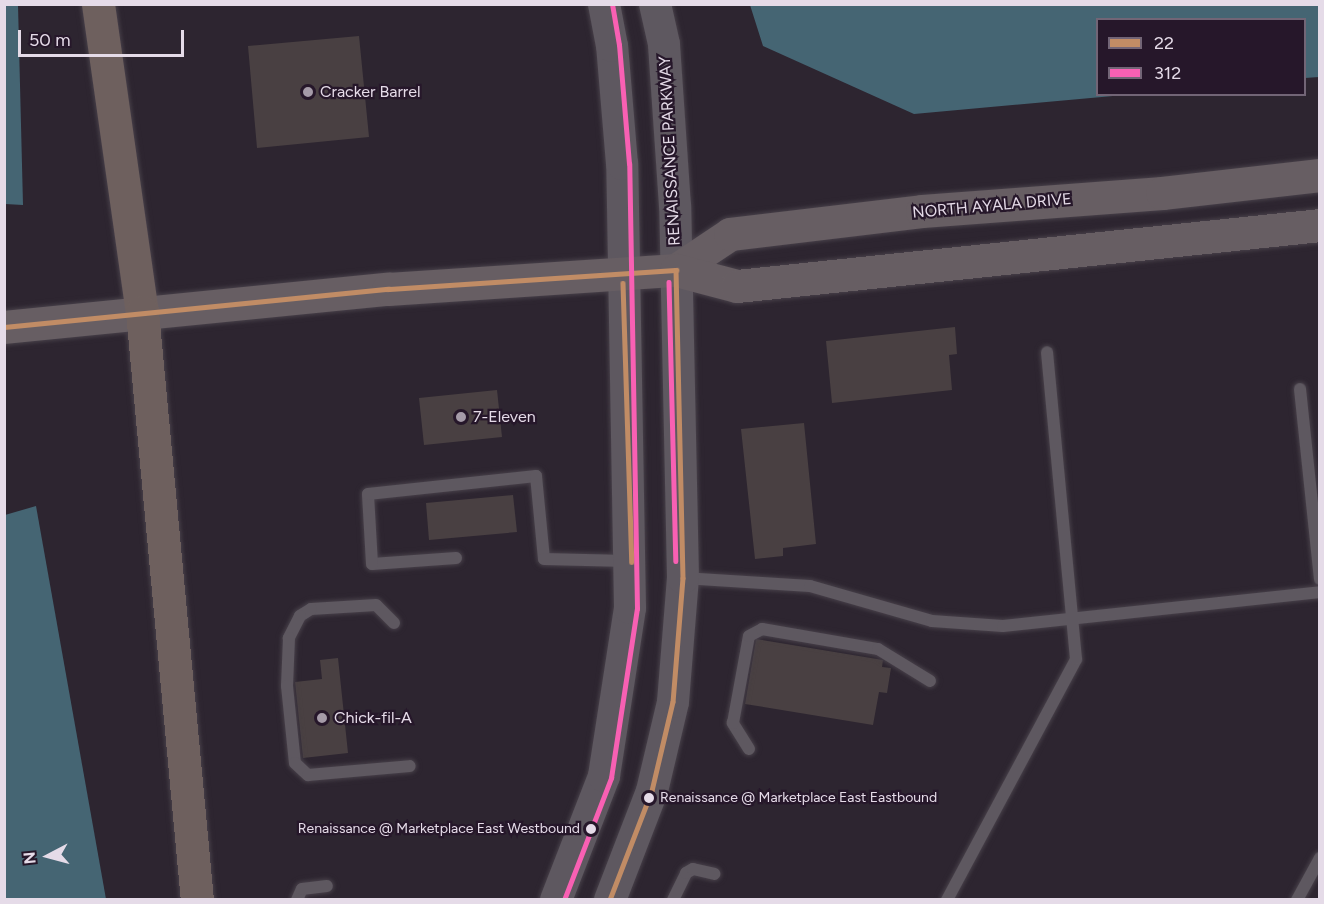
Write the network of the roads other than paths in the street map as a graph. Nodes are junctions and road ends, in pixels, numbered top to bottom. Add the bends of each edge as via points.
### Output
1 (98, 4) edge
2 (604, 4) edge
3 (639, 4) edge
4 (655, 4) edge
5 (664, 44) junction
6 (1320, 176) edge
7 (1320, 225) edge
8 (676, 270) junction
9 (623, 274) junction
10 (142, 312) junction
11 (4, 327) edge
12 (1047, 352) dead end
13 (1300, 389) dead end
14 (456, 558) dead end
15 (632, 561) junction
16 (683, 578) junction
17 (1320, 579) edge
18 (1320, 592) edge
19 (1075, 619) junction
20 (394, 623) dead end
21 (930, 681) dead end
22 (749, 749) dead end
23 (410, 766) dead end
24 (1320, 858) edge
25 (714, 874) dead end
26 (327, 886) dead end
27 (197, 900) edge
28 (297, 900) edge
29 (556, 900) edge
30 (610, 900) edge
31 (673, 900) edge
32 (947, 900) edge
33 (1296, 900) edge

1 - 10 highway
2 - 9 street via 618,105
3 - 5 street
4 - 5 street, RENAISSANCE PARKWAY
5 - 8 street, RENAISSANCE PARKWAY
6 - 8 main road, NORTH AYALA DRIVE via 922,212 729,234
7 - 8 main road, NORTH AYALA DRIVE via 737,286
8 - 9 main road, NORTH AYALA DRIVE
8 - 16 street, RENAISSANCE PARKWAY
9 - 10 main road, NORTH AYALA DRIVE via 388,289
9 - 15 street
10 - 11 main road, NORTH AYALA DRIVE
10 - 27 highway
12 - 19 lane
13 - 17 lane
14 - 15 lane via 372,564 368,494 536,476 544,559
15 - 29 street via 620,693 604,776
16 - 19 lane via 810,586 932,621 1003,626
16 - 30 street, RENAISSANCE PARKWAY via 673,702 652,791
18 - 19 lane
19 - 32 lane via 1076,659
20 - 23 lane via 376,605 311,609 300,616 289,638 287,686 295,763 308,775
21 - 22 lane via 878,649 762,629 749,636 733,723
24 - 33 lane
25 - 31 lane via 693,869 686,873
26 - 28 lane via 302,889

